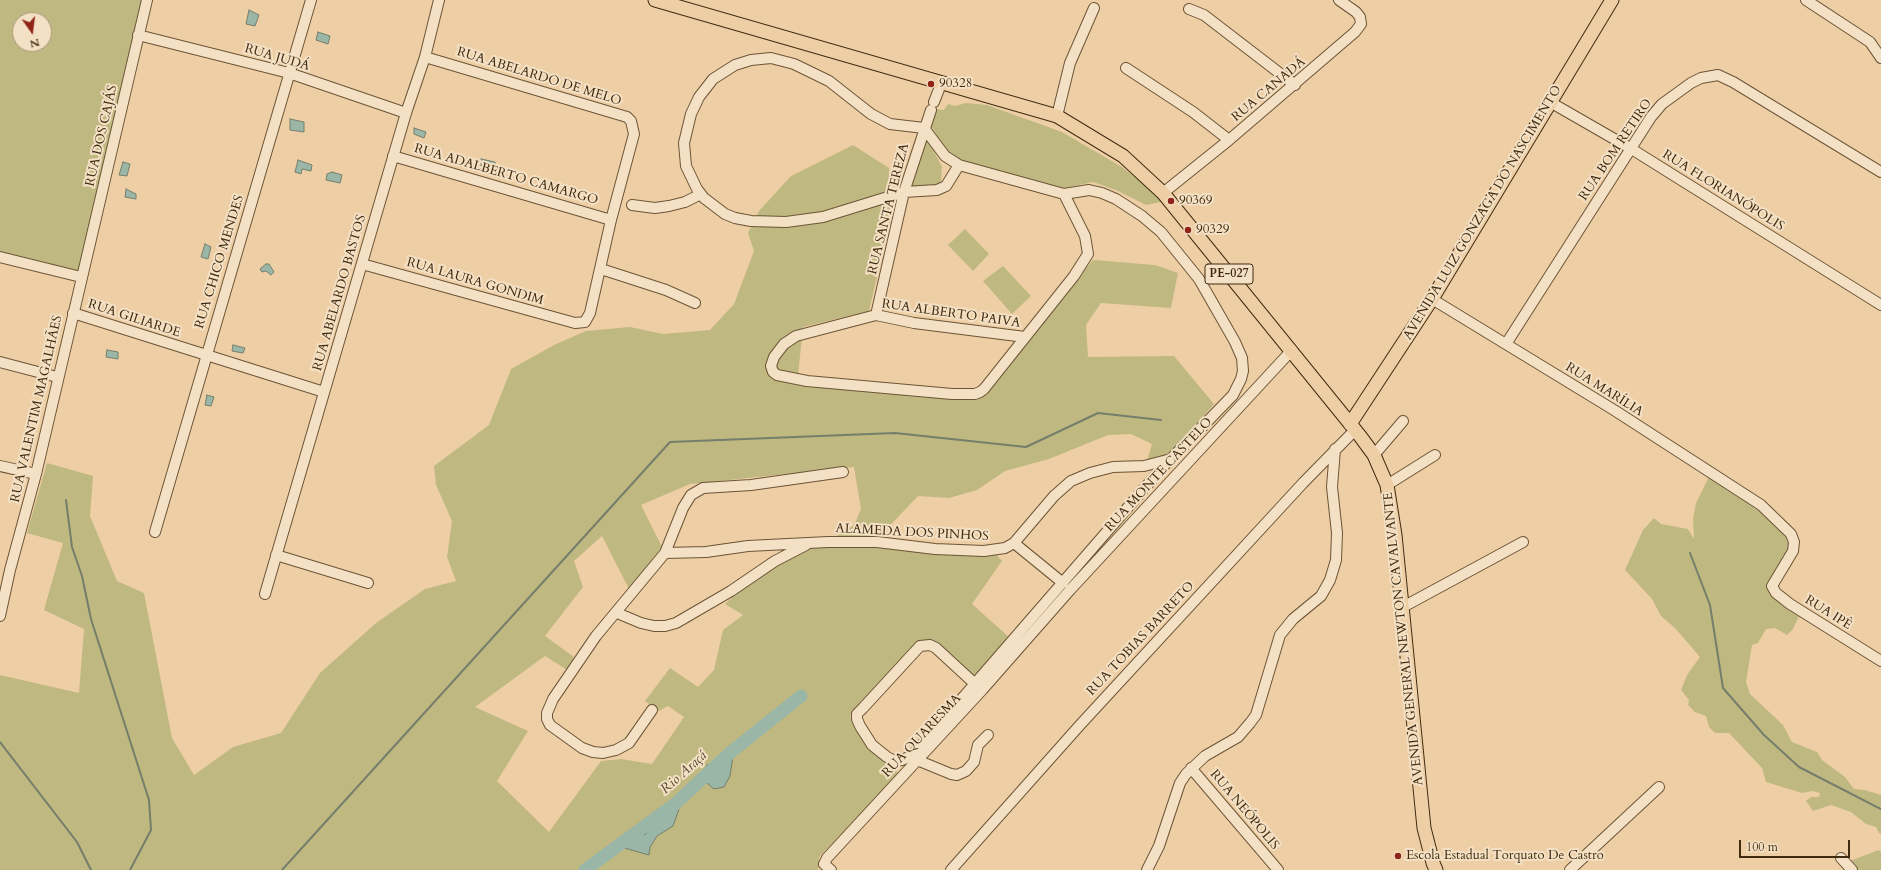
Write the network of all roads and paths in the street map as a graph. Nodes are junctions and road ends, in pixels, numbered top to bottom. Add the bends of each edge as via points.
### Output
1 (147, 0) edge
2 (311, 0) edge
3 (439, 0) edge
4 (655, 0) edge
5 (1339, 0) edge
6 (1612, 0) edge
7 (1806, 0) edge
8 (1094, 8) dead end
9 (1189, 9) dead end
10 (138, 34) junction
11 (425, 57) junction
12 (1881, 58) edge
13 (1126, 68) dead end
14 (289, 73) junction
15 (941, 84) junction
16 (1295, 85) junction
17 (1550, 102) junction
18 (406, 113) junction
19 (1057, 116) junction
20 (924, 128) junction
21 (1229, 140) junction
22 (1630, 148) junction
23 (393, 156) junction
24 (959, 165) junction
25 (1881, 172) edge
26 (904, 192) junction
27 (1163, 193) junction
28 (701, 194) junction
29 (1064, 194) junction
30 (632, 205) dead end
31 (611, 220) junction
32 (0, 257) edge
33 (362, 264) junction
34 (601, 270) junction
35 (81, 277) junction
36 (1432, 299) junction
37 (695, 304) dead end
38 (1881, 305) edge
39 (73, 313) junction
40 (876, 316) junction
41 (1026, 337) junction
42 (1506, 344) junction
43 (1292, 350) junction
44 (205, 356) junction
45 (0, 362) edge
46 (58, 377) junction
47 (324, 392) junction
48 (1403, 421) dead end
49 (1352, 427) junction
50 (1335, 449) junction
51 (1374, 455) junction
52 (1435, 455) dead end
53 (1170, 459) junction
54 (0, 466) edge
55 (843, 472) dead end
56 (36, 474) junction
57 (1388, 485) junction
58 (155, 532) dead end
59 (1523, 542) dead end
60 (808, 543) junction
61 (1014, 543) junction
62 (664, 553) junction
63 (276, 555) junction
64 (0, 567) edge
65 (10, 570) junction
66 (1776, 578) joint
67 (368, 583) dead end
68 (1063, 583) junction
69 (265, 594) dead end
70 (1401, 608) junction
71 (617, 613) junction
72 (0, 616) edge
73 (1045, 619) joint
74 (1881, 661) edge
75 (974, 683) junction
76 (652, 710) dead end
77 (988, 735) dead end
78 (917, 760) junction
79 (1191, 768) junction
80 (1659, 787) dead end
81 (1841, 858) dead end
82 (831, 870) edge
83 (951, 870) edge
84 (1147, 870) edge
85 (1278, 870) edge
86 (1436, 870) edge
87 (1570, 870) edge
88 (1852, 870) edge

1 - 10 street, RUA DOS CAJÁS
2 - 14 street, RUA CHICO MENDES
3 - 11 street, RUA ABELARDO BASTOS
4 - 15 main road, AVENIDA GENERAL NEWTON CAVALVANTE / PE-027
5 - 16 street, RUA CANADÁ via 1356,12 1361,24
6 - 17 main road, AVENIDA LUIZ GONZAGA DO NASCIMENTO
7 - 12 street via 1870,42
8 - 19 street via 1070,63
9 - 16 street via 1204,15
10 - 14 street, RUA JUDÁ
10 - 35 street, RUA DOS CAJÁS
11 - 18 street, RUA ABELARDO BASTOS
11 - 31 street, RUA ABELARDO DE MELO via 626,117 631,121 634,134
13 - 21 street via 1193,112
14 - 18 street, RUA JUDÁ
14 - 44 street, RUA CHICO MENDES
15 - 19 main road, AVENIDA GENERAL NEWTON CAVALVANTE / PE-027
15 - 20 street, RUA SANTA TEREZA
16 - 21 street, RUA CANADÁ
17 - 22 street, RUA FLORIANÓPOLIS
17 - 36 main road, AVENIDA LUIZ GONZAGA DO NASCIMENTO
18 - 23 street, RUA ABELARDO BASTOS
19 - 27 main road, AVENIDA GENERAL NEWTON CAVALVANTE / PE-027 via 1123,156
20 - 24 street via 945,156
20 - 26 street, RUA SANTA TEREZA
20 - 28 street via 890,124 871,114 829,81 794,64 771,58 751,60 735,65 713,79 699,97 691,114 684,143 686,166
21 - 27 street, RUA CANADÁ
22 - 25 street, RUA BOM RETIRO via 1662,104 1691,83 1718,75
22 - 38 street, RUA FLORIANÓPOLIS
22 - 42 street, RUA BOM RETIRO
23 - 31 street, RUA ADALBERTO CAMARGO
23 - 33 street, RUA ABELARDO BASTOS
24 - 26 street via 949,183 942,189
24 - 29 street
26 - 28 street via 823,217 786,222 735,218 714,206
26 - 40 street, RUA SANTA TEREZA
27 - 43 main road, AVENIDA GENERAL NEWTON CAVALVANTE / PE-027
28 - 30 street via 669,206 655,208
29 - 41 street via 1085,236 1088,254
29 - 53 street via 1089,190 1102,193 1142,216 1161,232 1210,296 1242,358 1243,371 1233,395
31 - 34 street
32 - 35 street
33 - 34 street, RUA LAURA GONDIM via 582,324 590,313
33 - 47 street, RUA ABELARDO BASTOS
34 - 37 street via 666,290
35 - 39 street, RUA VALENTIM MAGALHÃES
36 - 42 street, RUA MARÍLIA
36 - 49 main road, AVENIDA LUIZ GONZAGA DO NASCIMENTO
39 - 44 street, RUA GILIARDE
39 - 46 street, RUA VALENTIM MAGALHÃES
40 - 41 street, RUA ALBERTO PAIVA
40 - 41 street, RUA ALBERTO PAIVA via 796,336 784,344 774,356 771,366 773,372 806,381 975,394 984,389
42 - 66 street, RUA MARÍLIA via 1761,505 1791,534 1794,542 1790,556
43 - 49 main road, AVENIDA GENERAL NEWTON CAVALVANTE / PE-027
43 - 73 street, RUA MONTE CASTELO
44 - 47 street, RUA GILIARDE
44 - 58 street, RUA CHICO MENDES
45 - 46 street
46 - 56 street, RUA VALENTIM MAGALHÃES
47 - 63 street, RUA ABELARDO BASTOS
48 - 51 street
49 - 50 street, RUA TOBIAS BARRETO
49 - 51 main road, AVENIDA GENERAL NEWTON CAVALVANTE / PE-027
50 - 79 street via 1332,487 1337,533 1336,560 1326,589 1293,619 1280,635 1256,715 1250,723 1238,737 1205,756
50 - 83 street, RUA TOBIAS BARRETO via 1080,725
51 - 57 main road, AVENIDA GENERAL NEWTON CAVALVANTE / PE-027
52 - 57 street
53 - 61 street via 1154,464 1112,467 1071,481 1054,496
53 - 68 street
54 - 56 street
55 - 62 street via 698,491 687,500
56 - 65 street, RUA VALENTIM MAGALHÃES
57 - 70 main road, AVENIDA GENERAL NEWTON CAVALVANTE / PE-027
59 - 70 street
60 - 61 street, ALAMEDA DOS PINHOS via 877,542 935,549 984,551 1005,548
60 - 62 street, ALAMEDA DOS PINHOS
60 - 71 street via 676,623 654,626
61 - 68 street
62 - 71 street
63 - 67 street
63 - 69 street, RUA ABELARDO BASTOS
64 - 65 street
65 - 72 street, RUA VALENTIM MAGALHÃES
66 - 74 street, RUA IPÊ via 1772,586 1781,598
68 - 75 street
70 - 86 main road, AVENIDA GENERAL NEWTON CAVALVANTE / PE-027 via 1424,828
71 - 76 street via 596,636 553,699 547,719 556,730 582,748 604,753 629,743
73 - 78 street, RUA QUARESMA
75 - 75 street via 936,648 930,645 920,646 858,714 860,726 872,745 887,757 895,761 908,758
77 - 78 street via 978,745 974,762 966,771 957,775
78 - 82 street, RUA QUARESMA via 827,858 824,864
79 - 84 street via 1180,783 1159,846
79 - 85 street, RUA NEÓPOLIS
80 - 87 street
81 - 88 street

